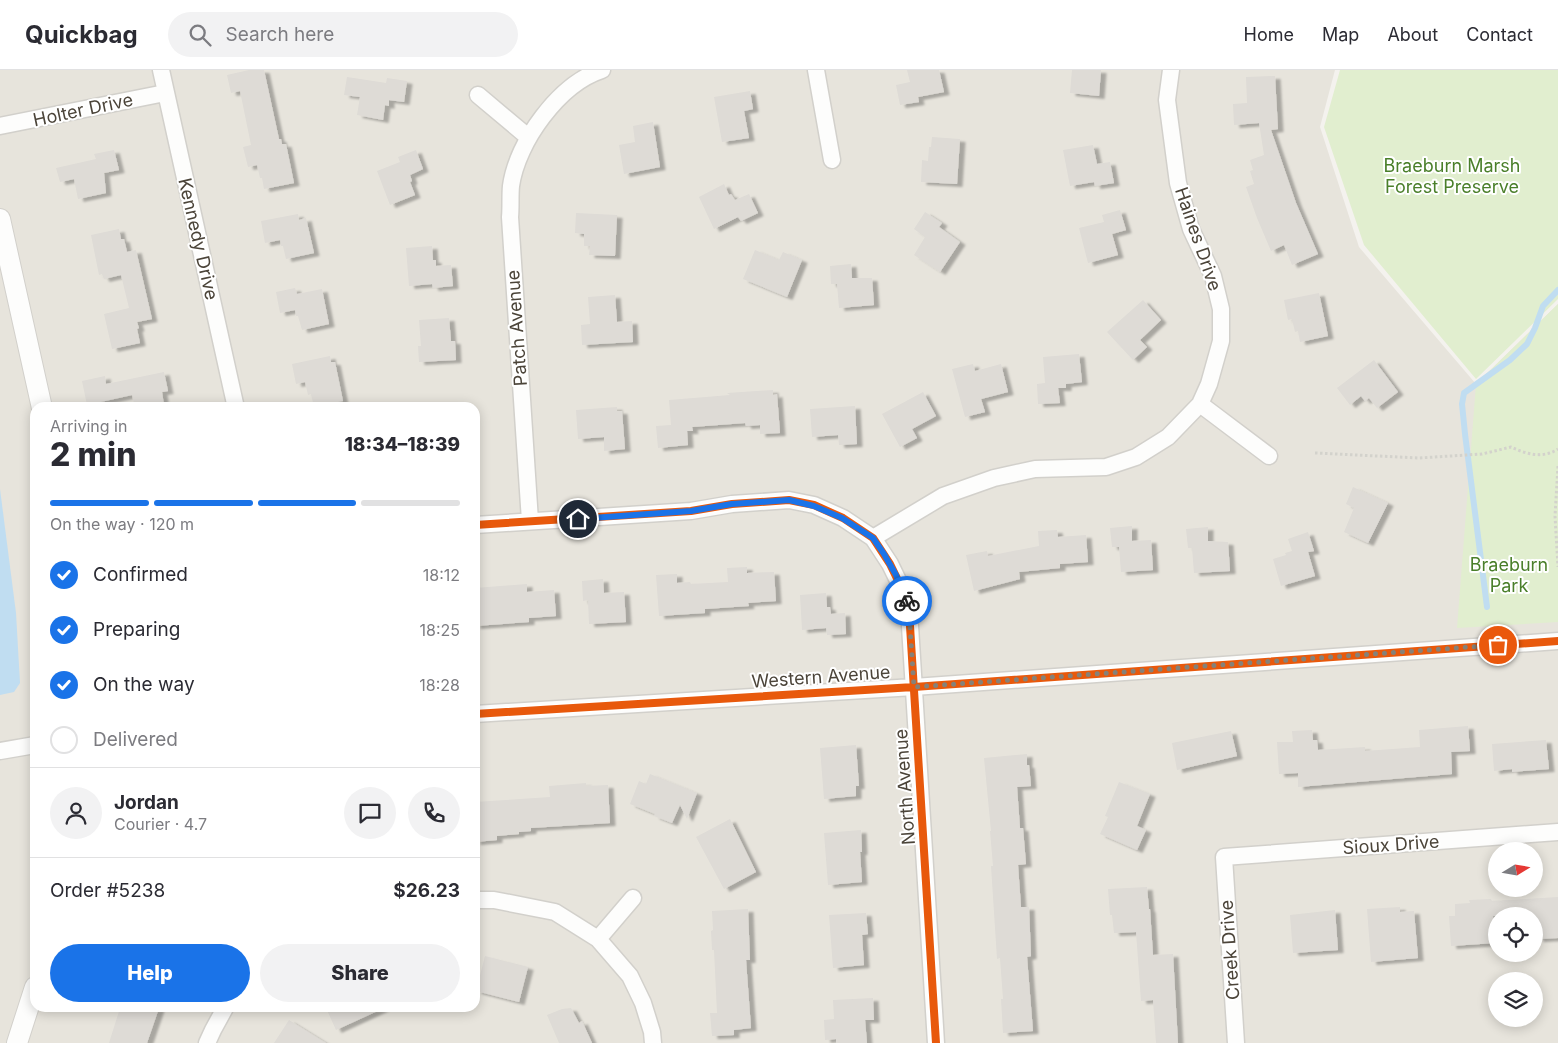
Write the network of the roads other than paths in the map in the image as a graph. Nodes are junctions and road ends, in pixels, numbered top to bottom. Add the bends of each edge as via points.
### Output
1 (160, 70) edge
2 (602, 70) edge
3 (816, 70) edge
4 (1171, 70) edge
5 (165, 92) junction
6 (478, 95) dead end
7 (0, 126) edge
8 (528, 137) junction
9 (832, 160) dead end
10 (0, 219) edge
11 (41, 402) edge
12 (235, 402) edge
13 (1200, 404) junction
14 (1269, 456) dead end
15 (530, 522) junction
16 (480, 525) edge
17 (873, 538) junction
18 (1558, 641) edge
19 (914, 687) junction
20 (480, 714) edge
21 (30, 746) edge
22 (0, 751) edge
23 (1558, 832) edge
24 (1224, 857) joint
25 (634, 898) dead end
26 (480, 900) edge
27 (599, 941) junction
28 (30, 1003) edge
29 (223, 1012) edge
30 (17, 1043) edge
31 (207, 1043) edge
32 (653, 1043) edge
33 (936, 1043) edge
34 (1236, 1043) edge

1 - 5 street, Kennedy Drive
2 - 8 street, Patch Avenue via 571,88 548,109
3 - 9 street
4 - 13 street, Haines Drive via 1167,100 1178,183 1190,228 1213,276 1221,309 1221,341
5 - 7 street, Holter Drive
5 - 12 street, Kennedy Drive
6 - 8 street
8 - 15 street, Patch Avenue via 511,186 510,217
10 - 11 street
13 - 14 street
13 - 17 street via 1168,437 1136,457 1106,467 1034,469 994,478 943,496
15 - 16 street
15 - 17 street via 691,511 789,500 836,515
17 - 19 street, North Avenue via 907,599
18 - 19 street, Western Avenue
19 - 20 street, Western Avenue
19 - 33 street, North Avenue
21 - 22 street
23 - 24 street, Sioux Drive
24 - 34 street, Creek Drive
25 - 27 street
26 - 27 street via 555,912
27 - 32 street via 630,976 643,1002
28 - 30 street
29 - 31 street

